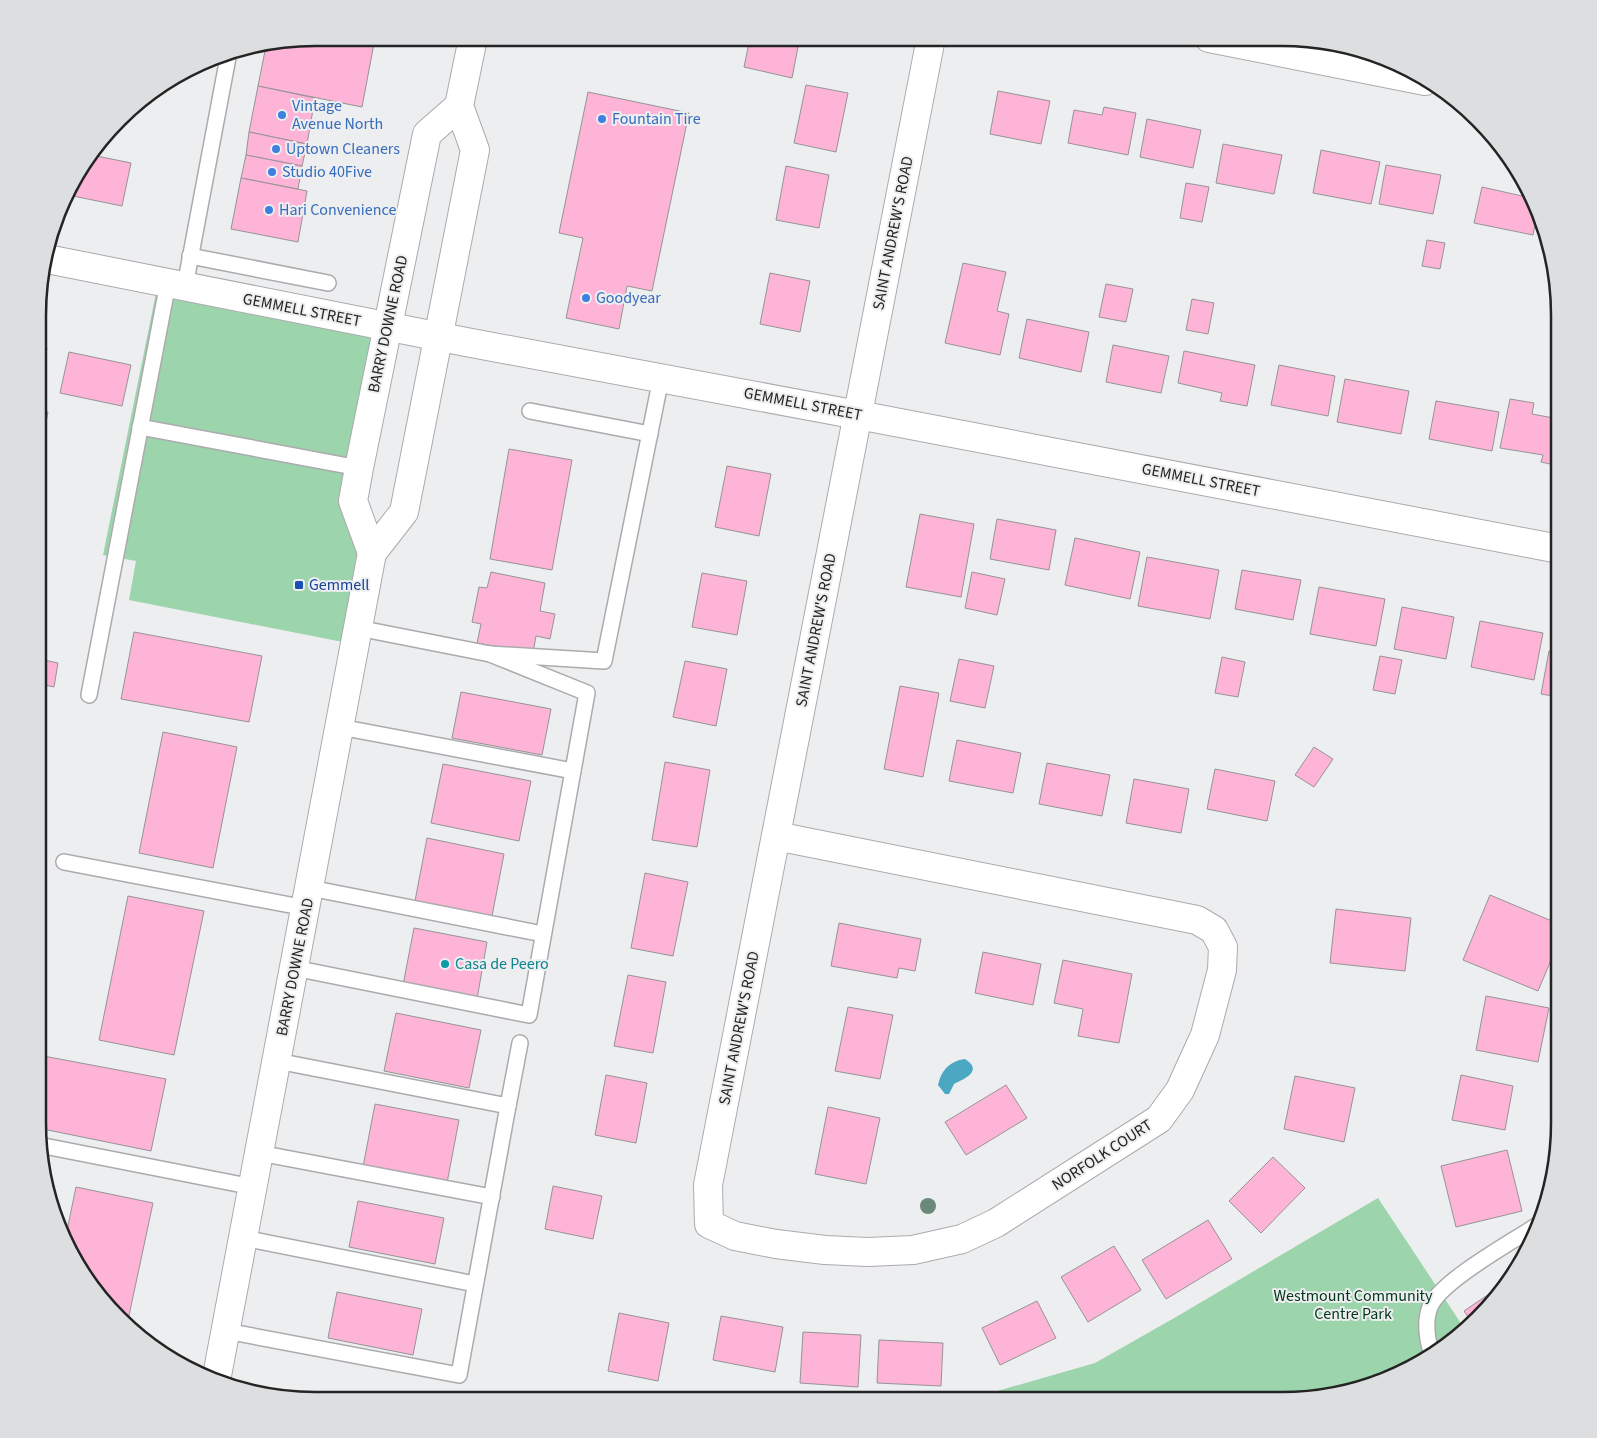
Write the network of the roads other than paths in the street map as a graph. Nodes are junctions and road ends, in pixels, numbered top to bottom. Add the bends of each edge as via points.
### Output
1 (470, 46) edge
2 (929, 46) edge
3 (1260, 46) edge
4 (227, 62) edge
5 (1363, 62) edge
6 (1403, 75) edge
7 (459, 106) junction
8 (190, 256) junction
9 (52, 260) edge
10 (328, 283) dead end
11 (176, 285) junction
12 (388, 327) junction
13 (438, 336) junction
14 (661, 378) junction
15 (530, 411) dead end
16 (858, 415) junction
17 (140, 427) junction
18 (650, 434) junction
19 (359, 468) junction
20 (1551, 547) edge
21 (372, 553) junction
22 (358, 628) junction
23 (490, 654) junction
24 (89, 695) dead end
25 (340, 727) junction
26 (573, 771) junction
27 (776, 836) junction
28 (64, 862) dead end
29 (308, 898) junction
30 (543, 934) junction
31 (294, 968) junction
32 (520, 1043) dead end
33 (277, 1062) junction
34 (508, 1106) junction
35 (48, 1147) edge
36 (259, 1153) junction
37 (253, 1187) junction
38 (492, 1197) junction
39 (709, 1224) joint
40 (1528, 1231) edge
41 (243, 1238) junction
42 (476, 1284) junction
43 (226, 1331) junction
44 (1430, 1347) edge
45 (218, 1373) edge

1 - 7 street
2 - 16 street, SAINT ANDREW'S ROAD
3 - 5 street
4 - 8 lane
5 - 6 street
7 - 12 street, BARRY DOWNE ROAD via 427,134
7 - 13 street, BARRY DOWNE ROAD via 476,150
8 - 10 lane
8 - 11 lane
9 - 11 street, GEMMELL STREET
11 - 12 street, GEMMELL STREET
11 - 17 lane
12 - 13 street, GEMMELL STREET
12 - 19 street, BARRY DOWNE ROAD
13 - 14 street, GEMMELL STREET
13 - 21 street, BARRY DOWNE ROAD via 404,512
14 - 16 street, GEMMELL STREET
14 - 18 lane
15 - 18 lane
16 - 20 street, GEMMELL STREET
16 - 27 street, SAINT ANDREW'S ROAD
17 - 19 lane
17 - 24 lane
18 - 23 lane via 604,661
19 - 21 street, BARRY DOWNE ROAD via 353,501
21 - 22 street, BARRY DOWNE ROAD
22 - 23 lane
22 - 25 street, BARRY DOWNE ROAD
23 - 26 lane via 587,693
25 - 26 lane
25 - 29 street, BARRY DOWNE ROAD
26 - 30 lane
27 - 39 street, SAINT ANDREW'S ROAD via 708,1185
27 - 39 street, NORFOLK COURT via 1197,920 1214,930 1223,947 1222,970 1206,1035 1180,1090 1159,1119 996,1223 962,1239 913,1250 868,1252 776,1244 735,1236
28 - 29 lane
29 - 30 lane
29 - 31 street, BARRY DOWNE ROAD
30 - 31 lane via 528,1015
31 - 33 street, BARRY DOWNE ROAD
32 - 34 lane
33 - 34 lane
33 - 36 street, BARRY DOWNE ROAD
34 - 38 lane
35 - 37 lane
36 - 37 street, BARRY DOWNE ROAD
36 - 38 lane
37 - 41 street, BARRY DOWNE ROAD
38 - 42 lane
40 - 44 lane via 1440,1292 1430,1307 1427,1324
41 - 42 lane
41 - 43 street, BARRY DOWNE ROAD
42 - 43 lane via 459,1375
43 - 45 street, BARRY DOWNE ROAD

